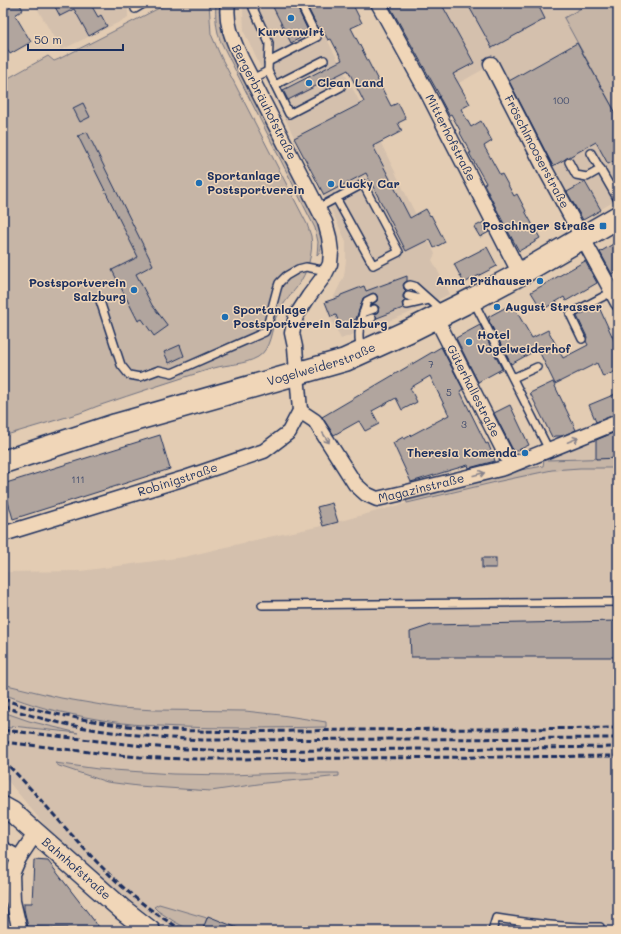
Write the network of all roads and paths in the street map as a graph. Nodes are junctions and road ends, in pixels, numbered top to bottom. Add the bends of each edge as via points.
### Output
1 (145, 3) edge
2 (228, 3) edge
3 (254, 3) edge
4 (300, 3) edge
5 (378, 3) edge
6 (135, 9) dead end
7 (324, 60) dead end
8 (268, 62) junction
9 (491, 64) dead end
10 (268, 71) junction
11 (252, 79) junction
12 (275, 85) junction
13 (341, 87) dead end
14 (591, 153) dead end
15 (569, 162) dead end
16 (600, 169) junction
17 (336, 198) junction
18 (618, 200) edge
19 (318, 208) junction
20 (618, 217) edge
21 (582, 238) junction
22 (327, 271) junction
23 (520, 274) junction
24 (408, 286) dead end
25 (408, 296) dead end
26 (373, 298) dead end
27 (615, 298) edge
28 (473, 299) junction
29 (100, 301) dead end
30 (407, 305) dead end
31 (374, 309) dead end
32 (437, 310) junction
33 (363, 313) junction
34 (372, 318) dead end
35 (360, 322) junction
36 (582, 339) dead end
37 (361, 353) junction
38 (537, 367) dead end
39 (296, 374) junction
40 (513, 378) junction
41 (300, 411) junction
42 (618, 422) edge
43 (549, 450) junction
44 (3, 462) edge
45 (511, 465) junction
46 (3, 534) edge
47 (618, 602) edge
48 (262, 605) dead end
49 (3, 807) edge
50 (35, 832) junction
51 (3, 849) edge
52 (19, 858) junction
53 (7, 874) edge
54 (600, 927) dead end
55 (20, 931) edge
56 (150, 931) edge
57 (492, 931) edge

1 - 6 lane
2 - 11 street, Bergerbräuhofstraße via 231,36
3 - 8 lane via 253,8 269,43
4 - 8 lane via 317,37
5 - 23 street, Mitterhofstraße via 427,92
7 - 12 lane
8 - 10 lane
9 - 21 street, Fröschlmooserstraße
10 - 11 lane
10 - 12 lane
11 - 19 street, Bergerbräuhofstraße
12 - 13 lane via 290,114
14 - 16 lane
15 - 16 lane via 576,175 587,177
16 - 18 lane
17 - 17 lane via 364,184 399,252 373,265
17 - 19 lane
19 - 22 street, Bergerbräuhofstraße via 329,236 331,252
20 - 21 main road, Vogelweiderstraße
21 - 23 main road, Vogelweiderstraße
21 - 27 street, Fröschlmooserstraße
22 - 29 lane via 306,267 286,276 279,283 265,332 172,373 159,370 140,377 129,375 121,365
22 - 39 street, Bergerbräuhofstraße via 296,316 292,333
23 - 28 main road, Vogelweiderstraße
24 - 32 lane via 414,286
25 - 32 lane
26 - 33 lane via 367,301
27 - 36 lane via 570,314
28 - 32 main road, Vogelweiderstraße
28 - 40 lane
30 - 32 lane
31 - 33 lane
32 - 37 main road, Vogelweiderstraße via 403,334
32 - 45 street, Güterhallestraße
33 - 35 lane
34 - 35 lane
35 - 37 lane via 358,341
37 - 39 main road, Vogelweiderstraße
38 - 40 lane
39 - 41 street
39 - 44 main road, Vogelweiderstraße via 116,425
40 - 43 lane
41 -> 45 street, Magazinstraße via 315,421 355,484 366,494 377,499
41 - 46 street, Robinigstraße via 289,432 264,451
43 -> 42 street, Magazinstraße
43 - 45 street, Magazinstraße
47 - 48 lane
49 - 50 main road, Bahnhofstraße
50 - 52 street
50 - 56 main road, Bahnhofstraße
51 - 52 street
52 - 53 street
53 - 55 street
54 - 57 lane via 579,928 496,918

